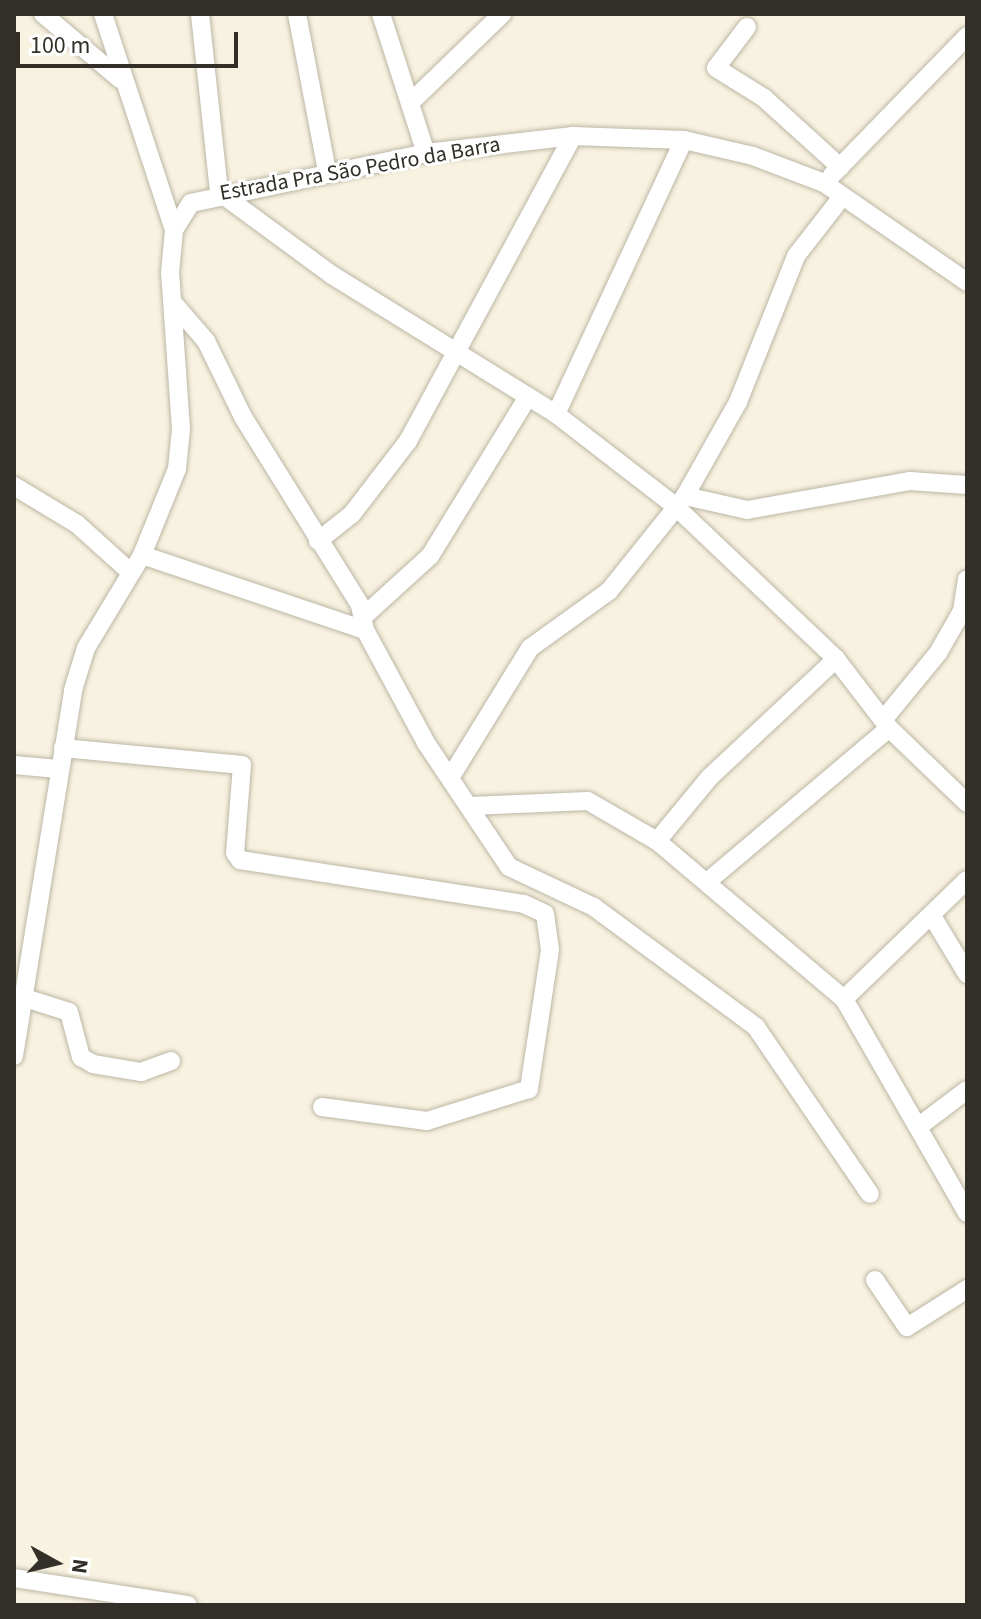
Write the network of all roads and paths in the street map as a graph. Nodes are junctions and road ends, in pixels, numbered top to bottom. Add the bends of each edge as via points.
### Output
1 (43, 14) edge
2 (103, 14) edge
3 (200, 14) edge
4 (297, 14) edge
5 (381, 14) edge
6 (502, 14) edge
7 (747, 27) dead end
8 (967, 36) edge
9 (120, 79) junction
10 (411, 102) junction
11 (573, 136) junction
12 (684, 140) junction
13 (426, 153) junction
14 (840, 167) junction
15 (327, 172) junction
16 (824, 183) junction
17 (219, 192) junction
18 (842, 197) junction
19 (174, 230) junction
20 (967, 282) edge
21 (174, 304) junction
22 (457, 353) junction
23 (528, 397) junction
24 (556, 414) junction
25 (967, 485) edge
26 (14, 486) edge
27 (680, 501) junction
28 (318, 541) junction
29 (142, 555) junction
30 (129, 571) junction
31 (967, 579) edge
32 (964, 613) edge
33 (364, 623) junction
34 (836, 659) junction
35 (886, 724) junction
36 (63, 748) junction
37 (14, 765) edge
38 (58, 769) junction
39 (450, 778) junction
40 (967, 803) edge
41 (470, 806) junction
42 (657, 841) junction
43 (967, 880) edge
44 (707, 882) junction
45 (14, 908) edge
46 (33, 915) junction
47 (932, 916) junction
48 (967, 974) edge
49 (22, 997) junction
50 (844, 999) junction
51 (14, 1056) edge
52 (171, 1061) dead end
53 (967, 1090) edge
54 (322, 1107) dead end
55 (918, 1127) junction
56 (870, 1194) dead end
57 (967, 1213) edge
58 (875, 1280) dead end
59 (967, 1289) edge
60 (14, 1578) edge
61 (188, 1605) edge

1 - 9 street
2 - 9 street
3 - 17 street
4 - 15 street
5 - 10 street
6 - 10 street
7 - 14 street via 716,68 764,98
8 - 14 street
9 - 19 street
10 - 13 street
11 - 12 street, Estrada Pra São Pedro da Barra
11 - 13 street, Estrada Pra São Pedro da Barra
11 - 22 street
12 - 16 street, Estrada Pra São Pedro da Barra via 753,156
12 - 24 street
13 - 15 street, Estrada Pra São Pedro da Barra
14 - 16 street
15 - 17 street, Estrada Pra São Pedro da Barra
16 - 18 street, Estrada Pra São Pedro da Barra
17 - 19 street, Estrada Pra São Pedro da Barra via 191,203
17 - 22 street via 332,275
18 - 20 street, Estrada Pra São Pedro da Barra
18 - 27 street via 791,266 738,402
19 - 21 street
21 - 28 street via 206,341 243,417
21 - 29 street via 180,449 167,504
22 - 23 street
22 - 28 street via 393,464 352,514
23 - 24 street
23 - 33 street via 430,556
24 - 27 street
25 - 27 street via 910,481 747,510
26 - 30 street via 77,524
27 - 34 street
27 - 39 street via 603,597 530,648
28 - 33 street
29 - 30 street
29 - 33 street
30 - 36 street via 86,648
31 - 32 street
32 - 35 street
33 - 39 street
34 - 35 street
34 - 42 street via 710,777
35 - 40 street
35 - 44 street
36 - 38 street
36 - 54 street via 242,765 240,860 524,904 545,914 550,950 529,1089 427,1121
37 - 38 street
38 - 46 street
39 - 41 street
41 - 42 street via 588,801
41 - 56 street via 509,867 594,907 756,1027
42 - 44 street
43 - 47 street
44 - 50 street
45 - 46 street
46 - 49 street
47 - 48 street
47 - 50 street
49 - 51 street
49 - 52 street via 69,1012 81,1057 93,1064 141,1072
50 - 55 street
53 - 55 street
55 - 57 street
58 - 59 street via 907,1327
60 - 61 street

